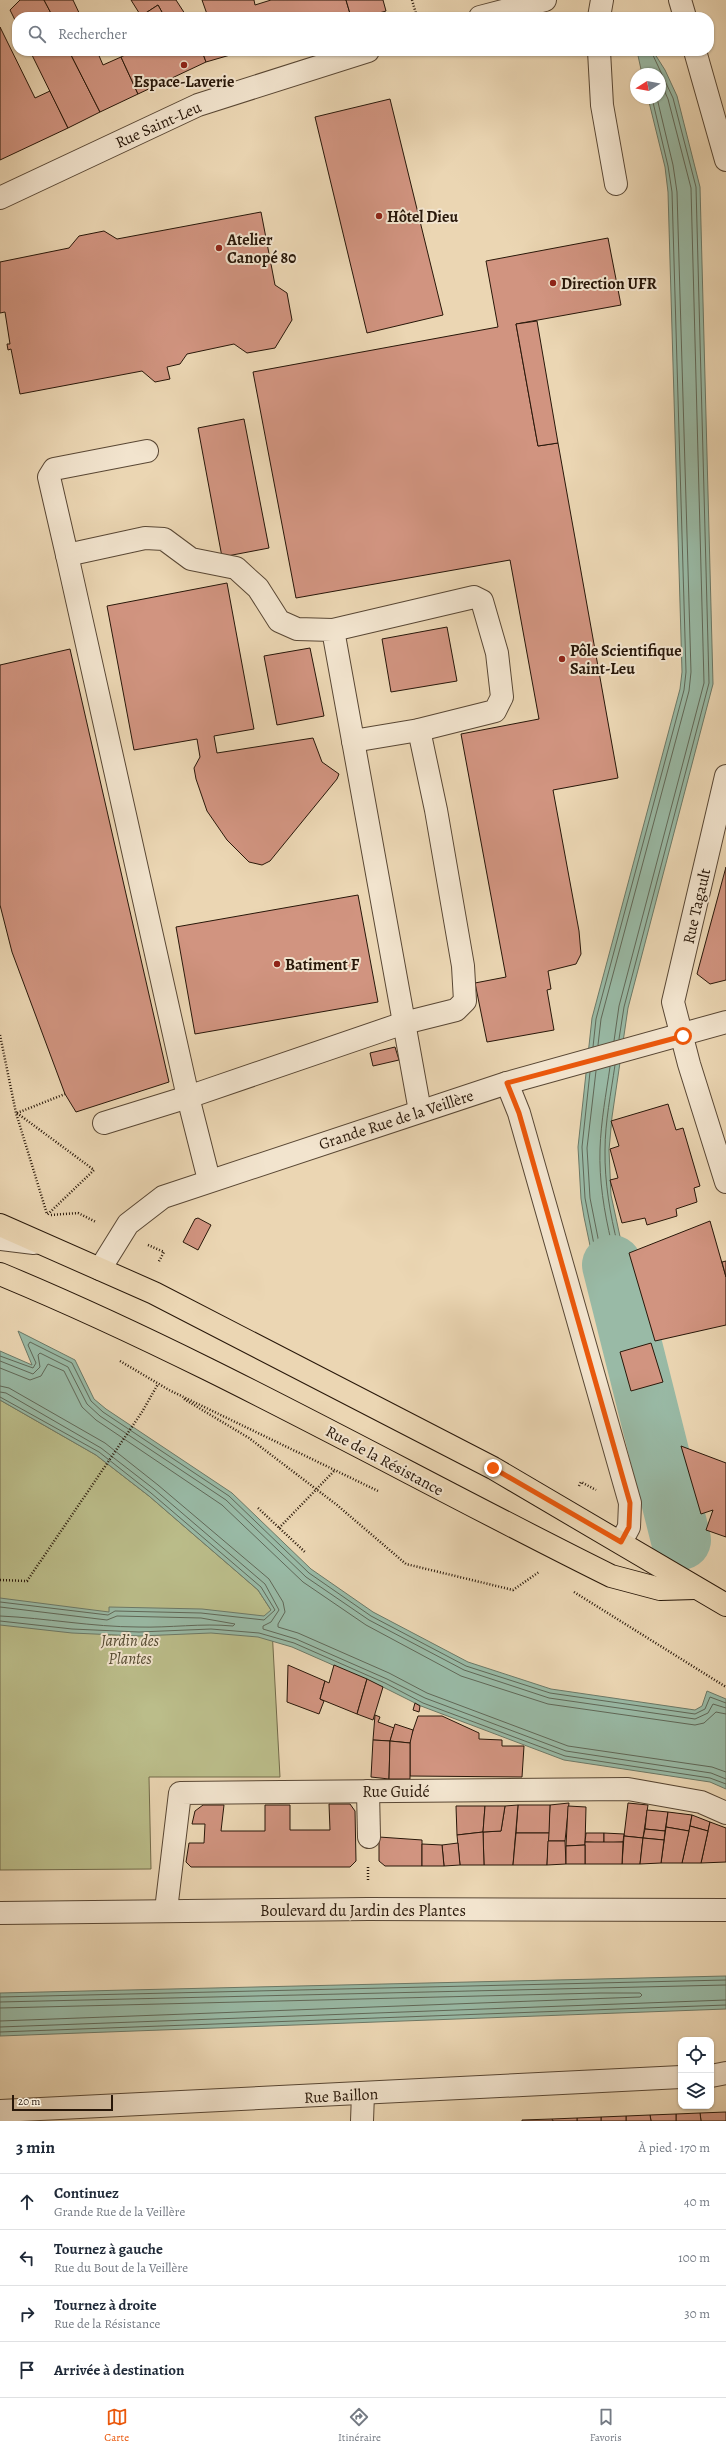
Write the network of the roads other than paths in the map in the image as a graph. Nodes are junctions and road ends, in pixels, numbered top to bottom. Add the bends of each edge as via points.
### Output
1 (545, 0) edge
2 (602, 0) edge
3 (680, 0) edge
4 (499, 12) edge
5 (600, 12) edge
6 (684, 12) edge
7 (352, 56) edge
8 (599, 56) edge
9 (696, 56) edge
10 (726, 160) edge
11 (616, 184) dead end
12 (0, 198) edge
13 (147, 451) dead end
14 (67, 555) junction
15 (333, 630) junction
16 (419, 730) junction
17 (353, 741) junction
18 (726, 776) edge
19 (726, 1022) edge
20 (404, 1023) junction
21 (683, 1036) junction
22 (507, 1083) junction
23 (188, 1097) junction
24 (420, 1111) junction
25 (104, 1123) dead end
26 (209, 1180) junction
27 (726, 1182) edge
28 (0, 1225) edge
29 (0, 1239) edge
30 (41, 1244) junction
31 (100, 1269) junction
32 (0, 1274) edge
33 (621, 1542) junction
34 (695, 1588) junction
35 (726, 1605) edge
36 (368, 1791) junction
37 (726, 1813) edge
38 (369, 1837) road end
39 (166, 1910) junction
40 (726, 1910) edge
41 (0, 1913) edge
42 (726, 2073) edge
43 (714, 2075) edge
44 (678, 2077) edge
45 (363, 2094) junction
46 (0, 2111) edge
47 (362, 2121) edge

1 - 4 street
2 - 5 street
3 - 6 street
7 - 12 street, Rue Saint-Leu via 198,105
8 - 11 street via 602,105
9 - 10 street
13 - 14 street via 54,468 49,477
14 - 15 street via 145,538 164,539 191,559 236,568 258,588 279,621 296,629
14 - 23 street
15 - 16 street via 474,597 482,601 496,654 502,697 495,711
15 - 17 street
16 - 17 street
16 - 20 street via 436,810 463,966 465,1001 456,1010
17 - 20 street
18 - 21 street, Rue Tagault via 673,1002
19 - 21 street, Grande Rue de la Veillère
20 - 23 street
20 - 24 street
21 - 22 street, Grande Rue de la Veillère
21 - 27 street, Rue Tagault via 689,1064
22 - 24 street, Grande Rue de la Veillère
22 - 33 street via 519,1113 630,1503 629,1527
23 - 25 street
23 - 26 street
24 - 26 street, Grande Rue de la Veillère
26 - 31 street, Grande Rue de la Veillère via 163,1197 128,1224
28 - 30 main road
29 - 30 street
30 - 31 main road
31 - 33 main road via 154,1293 493,1468
32 - 34 main road, Rue de la Résistance via 81,1308 301,1415 611,1576 660,1589
33 - 34 main road
34 - 35 main road
36 - 37 street, Rue Guidé via 628,1789 701,1802
36 - 38 street
36 - 39 street, Rue Guidé via 180,1793
39 - 40 street, Boulevard du Jardin des Plantes
39 - 41 street, Boulevard du Jardin des Plantes
42 - 43 street
44 - 45 street, Rue Baillon
45 - 46 street, Rue Baillon
45 - 47 street

